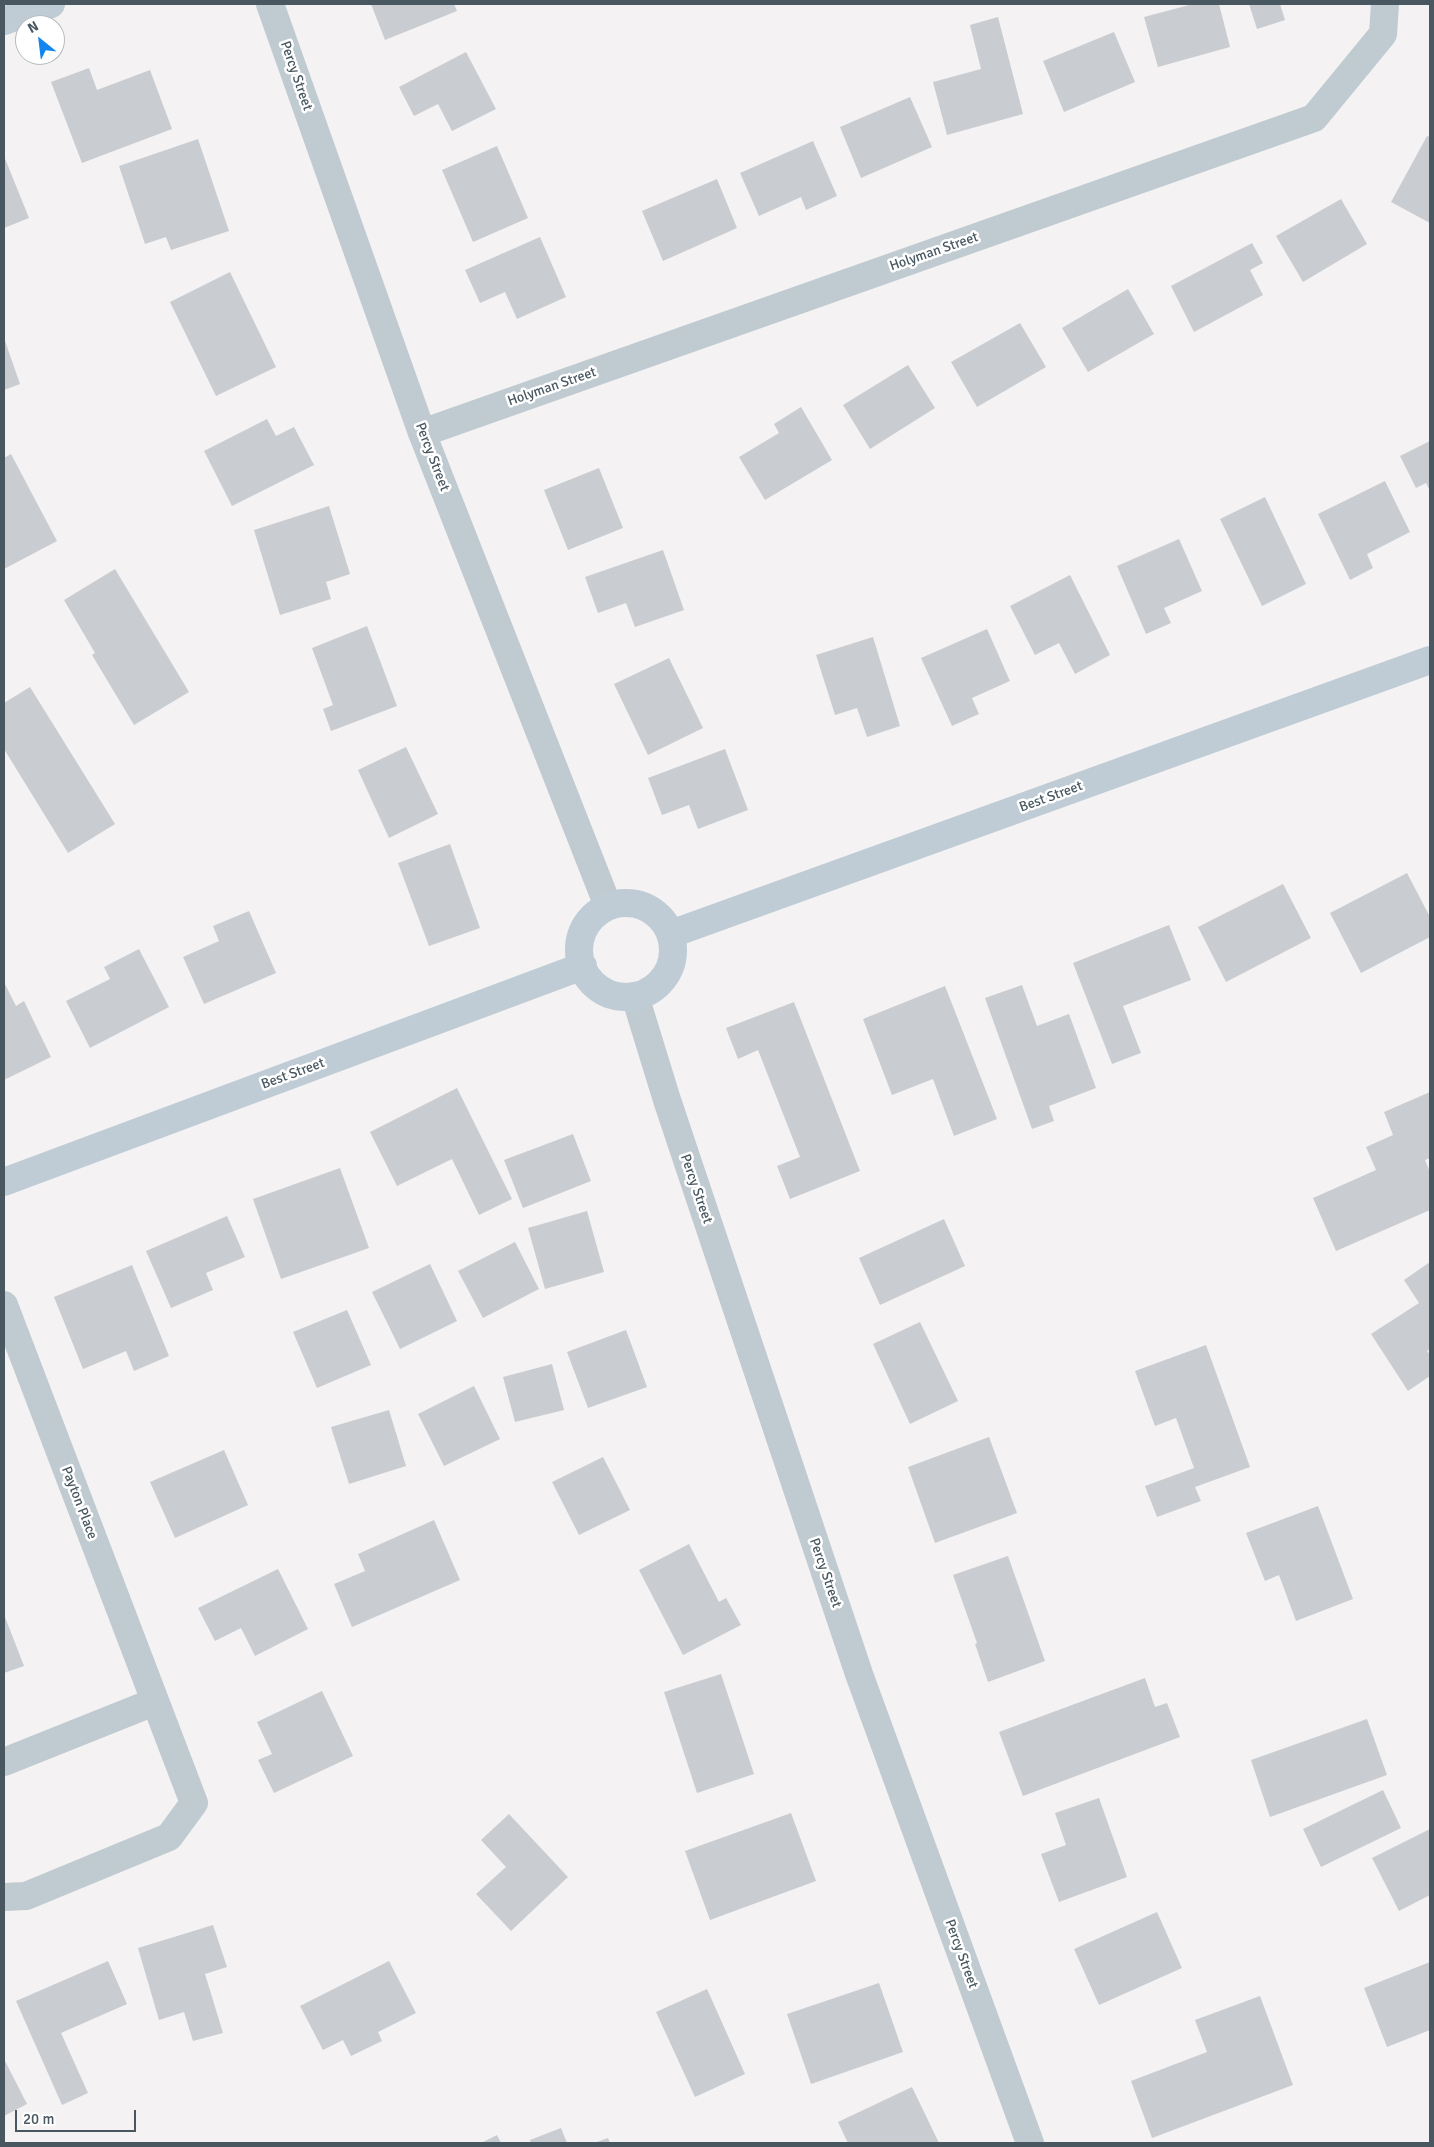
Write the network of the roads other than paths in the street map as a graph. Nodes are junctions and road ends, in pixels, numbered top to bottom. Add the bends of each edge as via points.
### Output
1 (51, 4) edge
2 (270, 4) edge
3 (1385, 4) edge
4 (4, 21) edge
5 (422, 433) junction
6 (1430, 660) edge
7 (608, 906) junction
8 (671, 934) junction
9 (583, 966) junction
10 (635, 996) junction
11 (4, 1182) edge
12 (4, 1304) edge
13 (154, 1702) junction
14 (4, 1762) edge
15 (4, 1897) edge
16 (1030, 2143) edge

1 - 4 street
2 - 5 street, Percy Street
3 - 5 street, Holyman Street via 1383,34 1314,118
5 - 7 street, Percy Street
6 - 8 street, Best Street
7 - 8 street via 640,904 654,912
7 - 9 street via 594,915 584,928 579,944 579,960
8 - 10 street via 674,950 671,966 662,981
9 - 10 street via 591,982 603,991 619,997
9 - 11 street, Best Street
10 - 16 street, Percy Street via 666,1100 859,1674
12 - 13 street, Payton Place
13 - 14 street
13 - 15 street, Payton Place via 194,1803 169,1837 26,1896

